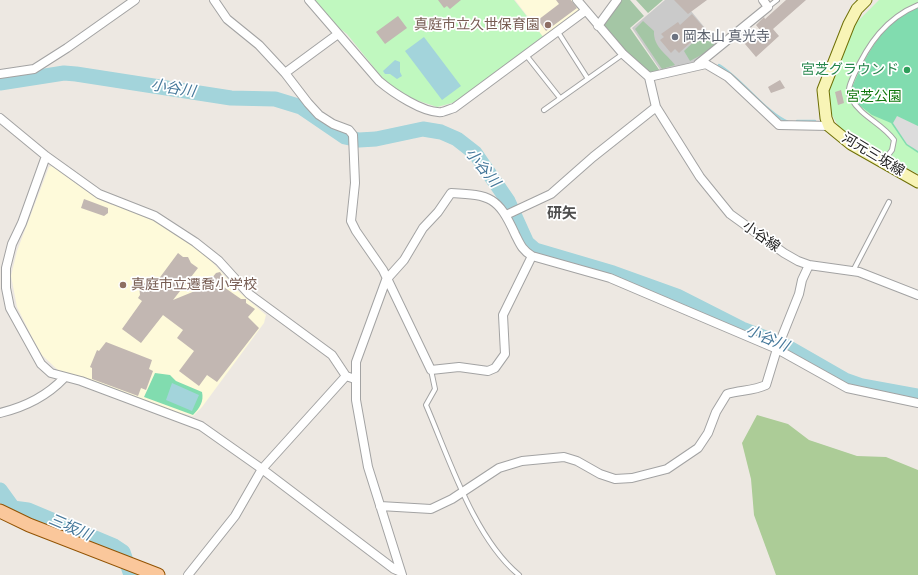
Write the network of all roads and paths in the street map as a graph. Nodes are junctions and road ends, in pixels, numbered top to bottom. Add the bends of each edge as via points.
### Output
1 (135, 0) edge
2 (214, 0) edge
3 (309, 0) edge
4 (577, 0) edge
5 (617, 0) edge
6 (777, 0) edge
7 (866, 0) edge
8 (765, 3) edge
9 (918, 5) edge
10 (585, 11) junction
11 (598, 26) junction
12 (558, 32) junction
13 (338, 34) junction
14 (623, 54) junction
15 (526, 55) junction
16 (697, 66) junction
17 (285, 73) junction
18 (0, 74) edge
19 (650, 77) junction
20 (588, 79) junction
21 (560, 98) junction
22 (656, 107) junction
23 (544, 110) dead end
24 (0, 118) edge
25 (829, 126) junction
26 (46, 156) junction
27 (883, 162) junction
28 (918, 182) edge
29 (889, 202) dead end
30 (506, 215) junction
31 (532, 256) junction
32 (809, 265) junction
33 (853, 271) junction
34 (386, 280) junction
35 (918, 295) edge
36 (777, 349) junction
37 (430, 370) junction
38 (346, 376) junction
39 (64, 378) junction
40 (355, 379) junction
41 (918, 403) edge
42 (0, 413) edge
43 (262, 469) junction
44 (463, 492) junction
45 (380, 506) junction
46 (0, 511) edge
47 (401, 573) edge
48 (158, 575) edge
49 (188, 575) edge
50 (519, 575) edge

1 - 18 street via 34,69
2 - 17 street via 227,19 259,45
3 - 13 street
4 - 10 street
5 - 11 street
6 - 8 lane
7 - 25 street via 857,9 849,24 823,90
8 - 16 street
9 - 27 lane via 887,24 874,39 864,54 850,86 849,96 857,109 888,130 894,140 892,150
10 - 11 street
10 - 12 street
11 - 14 street
12 - 15 street
12 - 20 lane
13 - 15 street via 378,81 389,90 428,110 441,112 454,108
13 - 17 street
14 - 19 street
14 - 20 lane
15 - 21 lane
16 - 19 street
16 - 25 street via 706,64 728,77 779,125
17 - 34 street via 319,115 349,130 353,135 355,183 351,221 383,270
19 - 22 street
20 - 21 lane
21 - 23 lane
22 - 30 street via 592,157 551,194
22 - 32 street, 小谷線 via 700,177 730,214 784,253
24 - 26 street
25 - 27 street, 河元三坂線 via 851,144
26 - 38 street via 99,194 155,216 195,242 219,261 249,294 332,355
26 - 39 street via 12,244 6,268 6,288 10,308 41,364 51,374
27 - 28 street, 河元三坂線
29 - 33 lane
30 - 31 street via 524,251
30 - 34 street via 494,200 483,196 451,193 424,228 404,260
31 - 36 street via 610,278
31 - 37 street via 503,316 505,354 495,368 488,371 459,367
32 - 33 street, 小谷線
32 - 36 street
33 - 35 street, 小谷線
34 - 37 street
34 - 40 street via 356,362
36 - 41 street via 847,388
36 - 44 street via 766,385 755,390 727,394 698,448 667,469 632,478 615,479 564,457 545,458 499,468
37 - 44 lane via 435,390 426,405
38 - 40 street
38 - 43 street
39 - 42 street via 35,402
39 - 43 street via 201,426
40 - 45 street via 356,400 368,467
43 - 47 street
43 - 49 street via 235,516
44 - 45 street via 431,509
44 - 50 lane via 497,552
45 - 47 street
46 - 48 main road via 29,525

